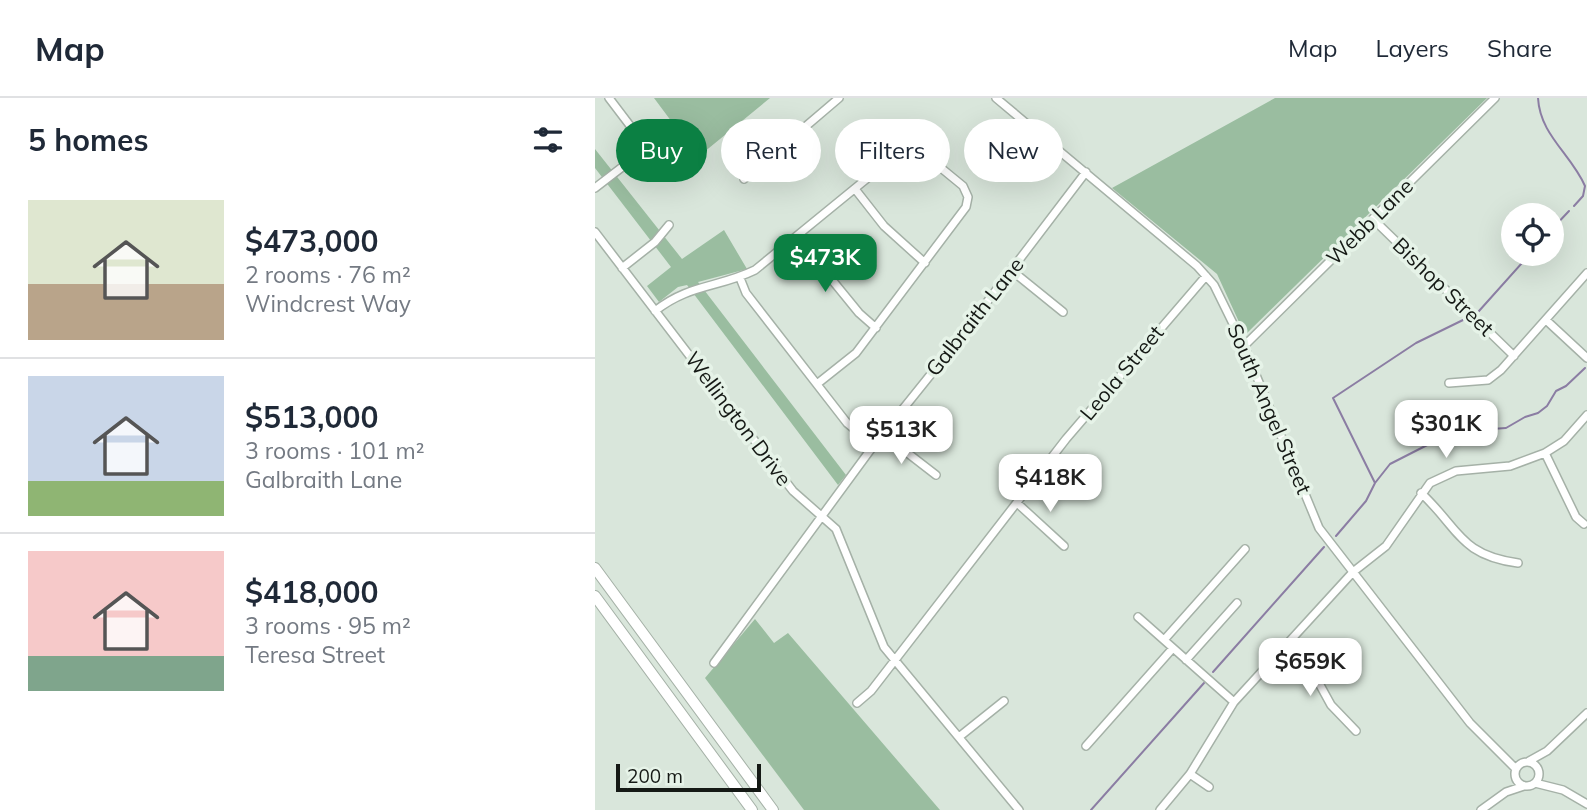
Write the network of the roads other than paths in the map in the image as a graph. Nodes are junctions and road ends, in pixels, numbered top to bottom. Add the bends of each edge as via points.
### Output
1 (609, 98) edge
2 (839, 98) edge
3 (1495, 98) edge
4 (1001, 99) edge
5 (814, 119) edge
6 (1086, 172) junction
7 (595, 188) edge
8 (855, 189) junction
9 (1373, 219) junction
10 (669, 225) dead end
11 (595, 232) edge
12 (797, 237) junction
13 (925, 263) junction
14 (622, 268) junction
15 (1011, 271) junction
16 (1587, 273) edge
17 (1206, 276) junction
18 (740, 278) junction
19 (655, 311) junction
20 (1063, 312) dead end
21 (1546, 320) junction
22 (876, 328) junction
23 (1244, 346) junction
24 (1514, 356) junction
25 (1587, 358) edge
26 (1449, 383) dead end
27 (817, 384) junction
28 (1587, 415) edge
29 (883, 434) junction
30 (874, 445) junction
31 (1545, 453) junction
32 (936, 475) dead end
33 (1421, 493) junction
34 (1017, 503) junction
35 (824, 516) junction
36 (1584, 524) dead end
37 (1064, 546) dead end
38 (1245, 549) dead end
39 (1518, 563) dead end
40 (595, 568) edge
41 (1353, 572) junction
42 (595, 596) edge
43 (1237, 603) dead end
44 (1138, 617) dead end
45 (1164, 640) junction
46 (1288, 643) junction
47 (1173, 648) junction
48 (895, 660) junction
49 (1186, 660) junction
50 (714, 663) dead end
51 (1004, 701) dead end
52 (1234, 702) junction
53 (857, 703) dead end
54 (1587, 713) edge
55 (1356, 731) dead end
56 (959, 737) junction
57 (1086, 746) dead end
58 (1547, 751) junction
59 (1504, 755) junction
60 (1526, 761) junction
61 (1515, 772) junction
62 (1540, 772) junction
63 (1189, 774) junction
64 (1535, 783) junction
65 (1525, 786) junction
66 (1209, 787) dead end
67 (1555, 787) junction
68 (1506, 792) junction
69 (1587, 804) edge
70 (752, 810) edge
71 (773, 810) edge
72 (1019, 810) edge
73 (1160, 810) edge
74 (1481, 810) edge

1 - 7 street via 647,148
2 - 5 street
3 - 9 street, Webb Lane
4 - 6 street, South Angel Street
6 - 15 street, Galbraith Lane
6 - 17 street, South Angel Street
8 - 12 street
8 - 13 street via 884,226
8 - 13 street via 897,154 910,150 924,154 963,186 966,207
9 - 23 street, Webb Lane
9 - 24 street, Bishop Street
10 - 14 street via 655,243
11 - 14 street, Wellington Drive
12 - 18 street
12 - 22 street
13 - 22 street
14 - 19 street, Wellington Drive
15 - 20 street
15 - 29 street, Galbraith Lane
16 - 21 street
17 - 23 street, South Angel Street
17 - 34 street, Leola Street
18 - 19 street via 692,289
18 - 27 street via 746,293
19 - 35 street, Wellington Drive via 793,491
21 - 24 street
21 - 25 street
22 - 27 street via 856,353
23 - 41 street, South Angel Street via 1319,528
24 - 26 street via 1488,380
27 - 30 street via 847,423
28 - 31 street via 1565,441
29 - 30 street, Galbraith Lane
29 - 32 street
30 - 35 street, Galbraith Lane
31 - 33 street via 1510,466 1456,471 1430,483
31 - 36 street via 1576,517
33 - 39 street via 1450,529 1477,552
33 - 41 street via 1386,546
34 - 37 street
34 - 48 street, Leola Street
35 - 48 street, Wellington Drive via 843,541 884,647
35 - 50 street, Galbraith Lane
38 - 45 street
40 - 71 highway
41 - 46 street
41 - 59 street, South Angel Street via 1470,723
42 - 70 highway
43 - 49 street
44 - 45 street
45 - 47 street
46 - 52 street
46 - 55 street via 1310,665 1331,705
47 - 49 street
47 - 57 street
48 - 53 street, Leola Street
48 - 56 street, Wellington Drive
49 - 52 street
51 - 56 street
52 - 63 street
54 - 58 street
56 - 72 street, Wellington Drive
58 - 60 street
58 - 62 street
59 - 60 street, South Angel Street
59 - 61 street, South Angel Street
60 - 61 street
60 - 62 street via 1536,764
61 - 65 street
61 - 68 street
62 - 64 street
62 - 67 street
63 - 66 street
63 - 73 street
64 - 65 street
64 - 67 street
65 - 68 street
67 - 69 street
68 - 74 street

